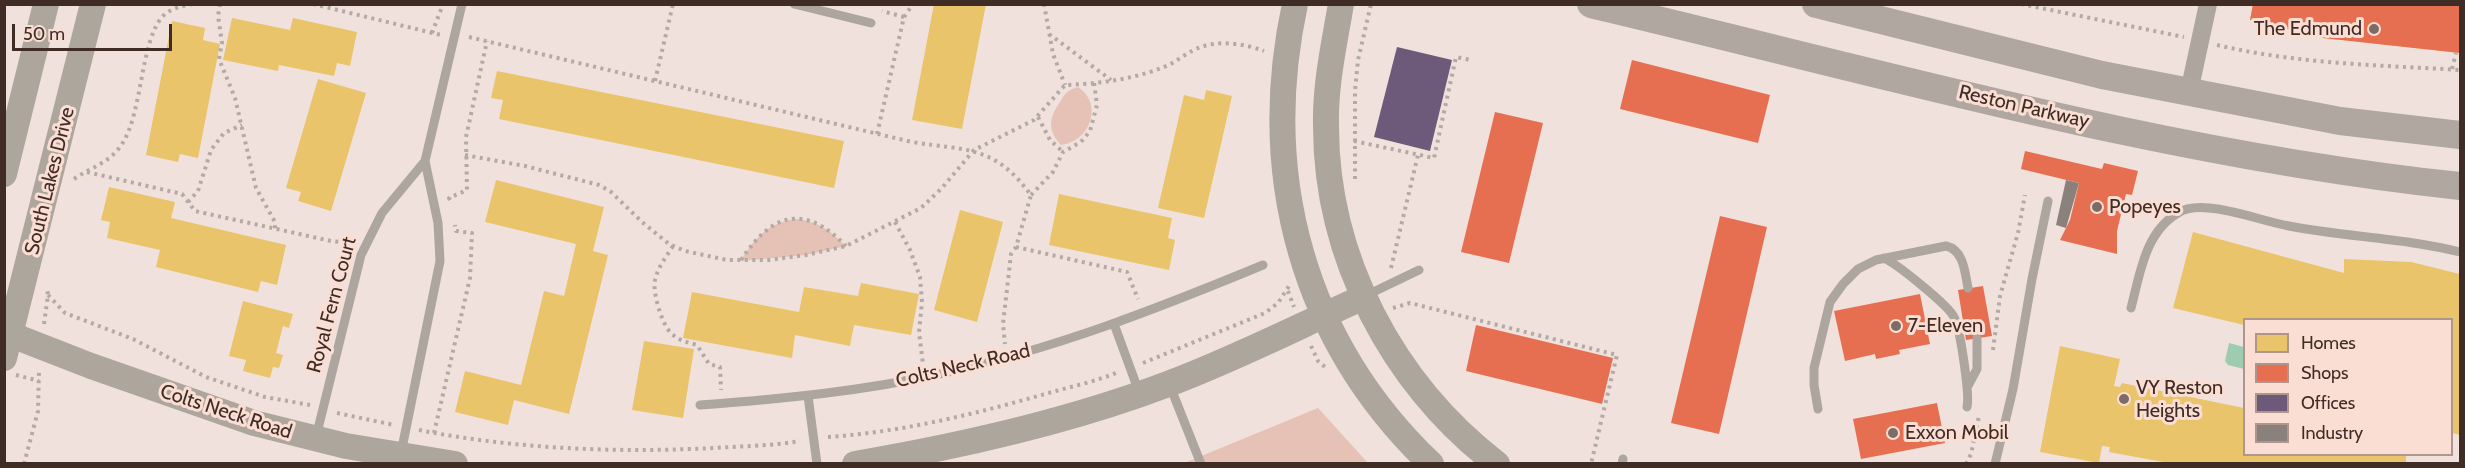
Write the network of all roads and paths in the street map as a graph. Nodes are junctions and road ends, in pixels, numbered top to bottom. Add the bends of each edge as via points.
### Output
1 (46, 4) edge
2 (93, 4) edge
3 (193, 4) edge
4 (220, 4) edge
5 (313, 4) edge
6 (443, 4) edge
7 (462, 4) edge
8 (673, 4) edge
9 (794, 4) edge
10 (913, 4) edge
11 (1044, 4) edge
12 (1295, 4) edge
13 (1341, 4) edge
14 (1371, 4) edge
15 (1591, 4) edge
16 (1816, 4) edge
17 (2021, 4) edge
18 (2208, 4) edge
19 (873, 9) dead end
20 (904, 17) junction
21 (871, 23) dead end
22 (432, 33) junction
23 (456, 34) junction
24 (1048, 34) junction
25 (2175, 35) dead end
26 (487, 41) junction
27 (2224, 46) dead end
28 (1264, 51) dead end
29 (2456, 53) dead end
30 (1471, 60) dead end
31 (2452, 69) junction
32 (2460, 70) edge
33 (1111, 80) junction
34 (655, 81) junction
35 (1094, 83) junction
36 (1065, 85) junction
37 (2189, 92) junction
38 (1038, 117) junction
39 (242, 125) junction
40 (877, 134) junction
41 (2460, 135) edge
42 (974, 150) junction
43 (1063, 152) junction
44 (465, 154) junction
45 (1418, 155) junction
46 (424, 161) junction
47 (86, 172) junction
48 (4, 174) edge
49 (69, 186) dead end
50 (2460, 186) edge
51 (1031, 195) junction
52 (2025, 195) dead end
53 (2048, 201) dead end
54 (188, 202) junction
55 (452, 209) dead end
56 (454, 220) dead end
57 (895, 222) junction
58 (275, 229) junction
59 (366, 245) junction
60 (673, 246) junction
61 (846, 246) junction
62 (1016, 247) junction
63 (2460, 252) edge
64 (1884, 258) junction
65 (740, 261) junction
66 (1263, 266) dead end
67 (1419, 270) dead end
68 (1395, 281) junction
69 (46, 285) dead end
70 (1968, 288) dead end
71 (1287, 291) dead end
72 (1364, 297) junction
73 (1410, 303) junction
74 (2131, 308) dead end
75 (1390, 309) dead end
76 (1144, 313) junction
77 (1323, 315) junction
78 (1114, 324) junction
79 (1977, 338) dead end
80 (7, 341) edge
81 (1993, 352) dead end
82 (1007, 357) junction
83 (1130, 368) junction
84 (4, 372) edge
85 (925, 377) junction
86 (1169, 384) junction
87 (1968, 386) junction
88 (1139, 394) junction
89 (808, 396) junction
90 (722, 403) junction
91 (700, 405) dead end
92 (1967, 407) dead end
93 (323, 408) junction
94 (1818, 409) dead end
95 (1980, 410) dead end
96 (406, 427) junction
97 (813, 438) junction
98 (315, 439) junction
99 (401, 460) edge
100 (24, 464) edge
101 (455, 464) edge
102 (817, 464) edge
103 (855, 464) edge
104 (1201, 464) edge
105 (1431, 464) edge
106 (1497, 464) edge
107 (1591, 464) edge
108 (1966, 464) edge
109 (1995, 464) edge

1 - 48 main road
2 - 80 main road, South Lakes Drive
3 - 47 path via 170,10 158,22 124,141 107,160
4 - 39 path via 219,59
5 - 22 path
6 - 22 path
7 - 23 lane, Royal Fern Court
8 - 34 path
9 - 21 lane
10 - 20 path
11 - 24 path
12 - 77 main road via 1283,77 1283,156 1296,237
13 - 72 main road via 1329,76 1326,146 1336,213
14 - 45 path via 1358,60 1354,141
15 - 50 main road, Reston Parkway via 2098,125 2304,166
16 - 37 main road via 2102,75
17 - 25 path
18 - 37 street
19 - 20 path
20 - 40 path
22 - 23 path
23 - 26 path
23 - 46 lane, Royal Fern Court
24 - 33 path
24 - 36 path
26 - 34 path
26 - 44 path via 468,121
27 - 31 path via 2306,61
28 - 33 path via 1232,45 1202,46 1165,67
29 - 31 path
30 - 45 path via 1456,57 1434,158
31 - 32 path
33 - 35 path
34 - 40 path
35 - 36 path
35 - 43 path via 1097,105 1090,131 1081,142
36 - 38 path
37 - 41 main road via 2340,121
38 - 42 path
38 - 43 path via 1050,140
39 - 54 path via 224,133 211,150 198,191
39 - 58 path via 256,188
40 - 42 path
42 - 51 path via 1016,175
42 - 57 path via 933,198
43 - 51 path via 1053,172
44 - 55 path via 466,190 449,198
44 - 60 path via 599,185
45 - 68 path via 1390,266
46 - 59 lane, Royal Fern Court via 382,213
46 - 96 lane, Royal Fern Court via 438,223 440,261
47 - 49 path
47 - 54 path via 182,194
51 - 62 path
52 - 81 path via 2000,296
53 - 109 lane
54 - 58 path via 195,211
56 - 97 path via 456,231 472,233 473,256 434,433 590,449 682,449
57 - 61 path
57 - 85 path via 920,277 919,332
58 - 59 path via 331,242
59 - 93 lane, Royal Fern Court
60 - 65 path via 705,257
60 - 90 path via 654,283 658,307 669,332 697,345 709,364 720,367
61 - 65 path via 807,255
61 - 65 path via 811,221 787,220 764,231
62 - 76 path via 1127,272
62 - 82 path via 1011,254 1003,324
63 - 74 lane via 2194,207 2175,214 2153,236
64 - 70 lane via 1950,247 1962,262
64 - 87 lane via 1904,270 1954,316
64 - 94 lane via 1858,269 1830,302 1813,376
66 - 76 lane, Colts Neck Road
67 - 68 lane
68 - 72 lane
68 - 73 path
69 - 93 path via 48,295 65,313 133,339 206,377 265,396
71 - 83 path via 1265,313
72 - 77 main road
72 - 106 main road via 1381,332 1422,392 1454,428
73 - 75 path
73 - 107 path via 1617,355
76 - 78 lane, Colts Neck Road
77 - 86 main road
77 - 105 main road via 1364,386
78 - 82 lane, Colts Neck Road
78 - 83 lane
79 - 87 lane via 1977,369
80 - 98 main road, Colts Neck Road via 254,423
82 - 85 lane, Colts Neck Road
83 - 88 lane
83 - 97 path via 943,420
84 - 100 path via 39,381 38,411
85 - 89 lane, Colts Neck Road
86 - 88 main road
86 - 104 lane
87 - 92 lane
88 - 103 main road via 998,435
89 - 90 lane, Colts Neck Road
89 - 97 lane
90 - 91 lane, Colts Neck Road
93 - 96 path
93 - 98 lane, Royal Fern Court
95 - 108 path
96 - 99 lane, Royal Fern Court
97 - 102 lane
98 - 99 main road, Colts Neck Road
99 - 101 main road, Colts Neck Road

